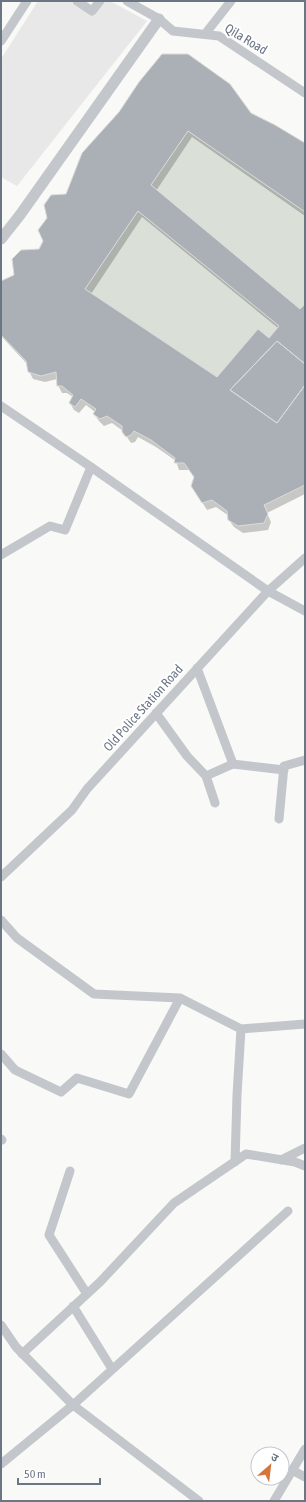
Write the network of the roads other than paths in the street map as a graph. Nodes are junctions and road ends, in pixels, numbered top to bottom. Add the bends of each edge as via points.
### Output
1 (27, 1) edge
2 (77, 1) edge
3 (100, 1) edge
4 (127, 1) edge
5 (231, 1) edge
6 (159, 19) junction
7 (205, 34) junction
8 (1, 41) edge
9 (305, 93) edge
10 (1, 238) edge
11 (1, 406) edge
12 (91, 467) junction
13 (1, 555) edge
14 (305, 558) edge
15 (268, 591) junction
16 (305, 610) edge
17 (197, 668) junction
18 (156, 713) junction
19 (305, 760) edge
20 (233, 764) junction
21 (284, 770) junction
22 (206, 776) junction
23 (215, 802) dead end
24 (279, 818) dead end
25 (1, 877) edge
26 (1, 920) edge
27 (180, 998) junction
28 (305, 1024) edge
29 (241, 1029) junction
30 (1, 1054) edge
31 (305, 1148) edge
32 (281, 1160) junction
33 (235, 1162) junction
34 (305, 1166) edge
35 (70, 1171) dead end
36 (288, 1211) dead end
37 (87, 1294) junction
38 (73, 1306) junction
39 (1, 1325) edge
40 (22, 1354) junction
41 (112, 1369) junction
42 (73, 1405) junction
43 (305, 1449) edge
44 (1, 1464) edge
45 (292, 1470) junction
46 (305, 1478) edge
47 (198, 1501) edge
48 (274, 1501) edge

1 - 8 street
2 - 3 street via 92,11
4 - 6 street, Qila Road
5 - 7 street
6 - 7 street, Qila Road via 173,31
6 - 10 street
7 - 9 street, Qila Road via 219,36
11 - 12 street
12 - 13 street via 65,530 50,526
12 - 15 street
14 - 15 street, Old Police Station Road
15 - 16 street
15 - 17 street, Old Police Station Road
17 - 18 street, Old Police Station Road
17 - 20 street
18 - 22 street via 187,756
18 - 25 street, Old Police Station Road via 87,789 72,810
19 - 21 street via 284,766
20 - 21 street
20 - 22 street
21 - 24 street
22 - 23 street
26 - 27 street via 17,938 94,994
27 - 29 street
27 - 30 street via 129,1094 77,1078 61,1092 15,1070
28 - 29 street
29 - 33 street via 236,1095
31 - 32 street
32 - 33 street via 246,1154
32 - 34 street
33 - 37 street via 174,1203
35 - 37 street via 50,1235
36 - 41 street
37 - 38 street
38 - 40 street
38 - 41 street
39 - 40 street
40 - 42 street
41 - 42 street
42 - 44 street
42 - 47 street
43 - 45 street
45 - 46 street
45 - 48 street

